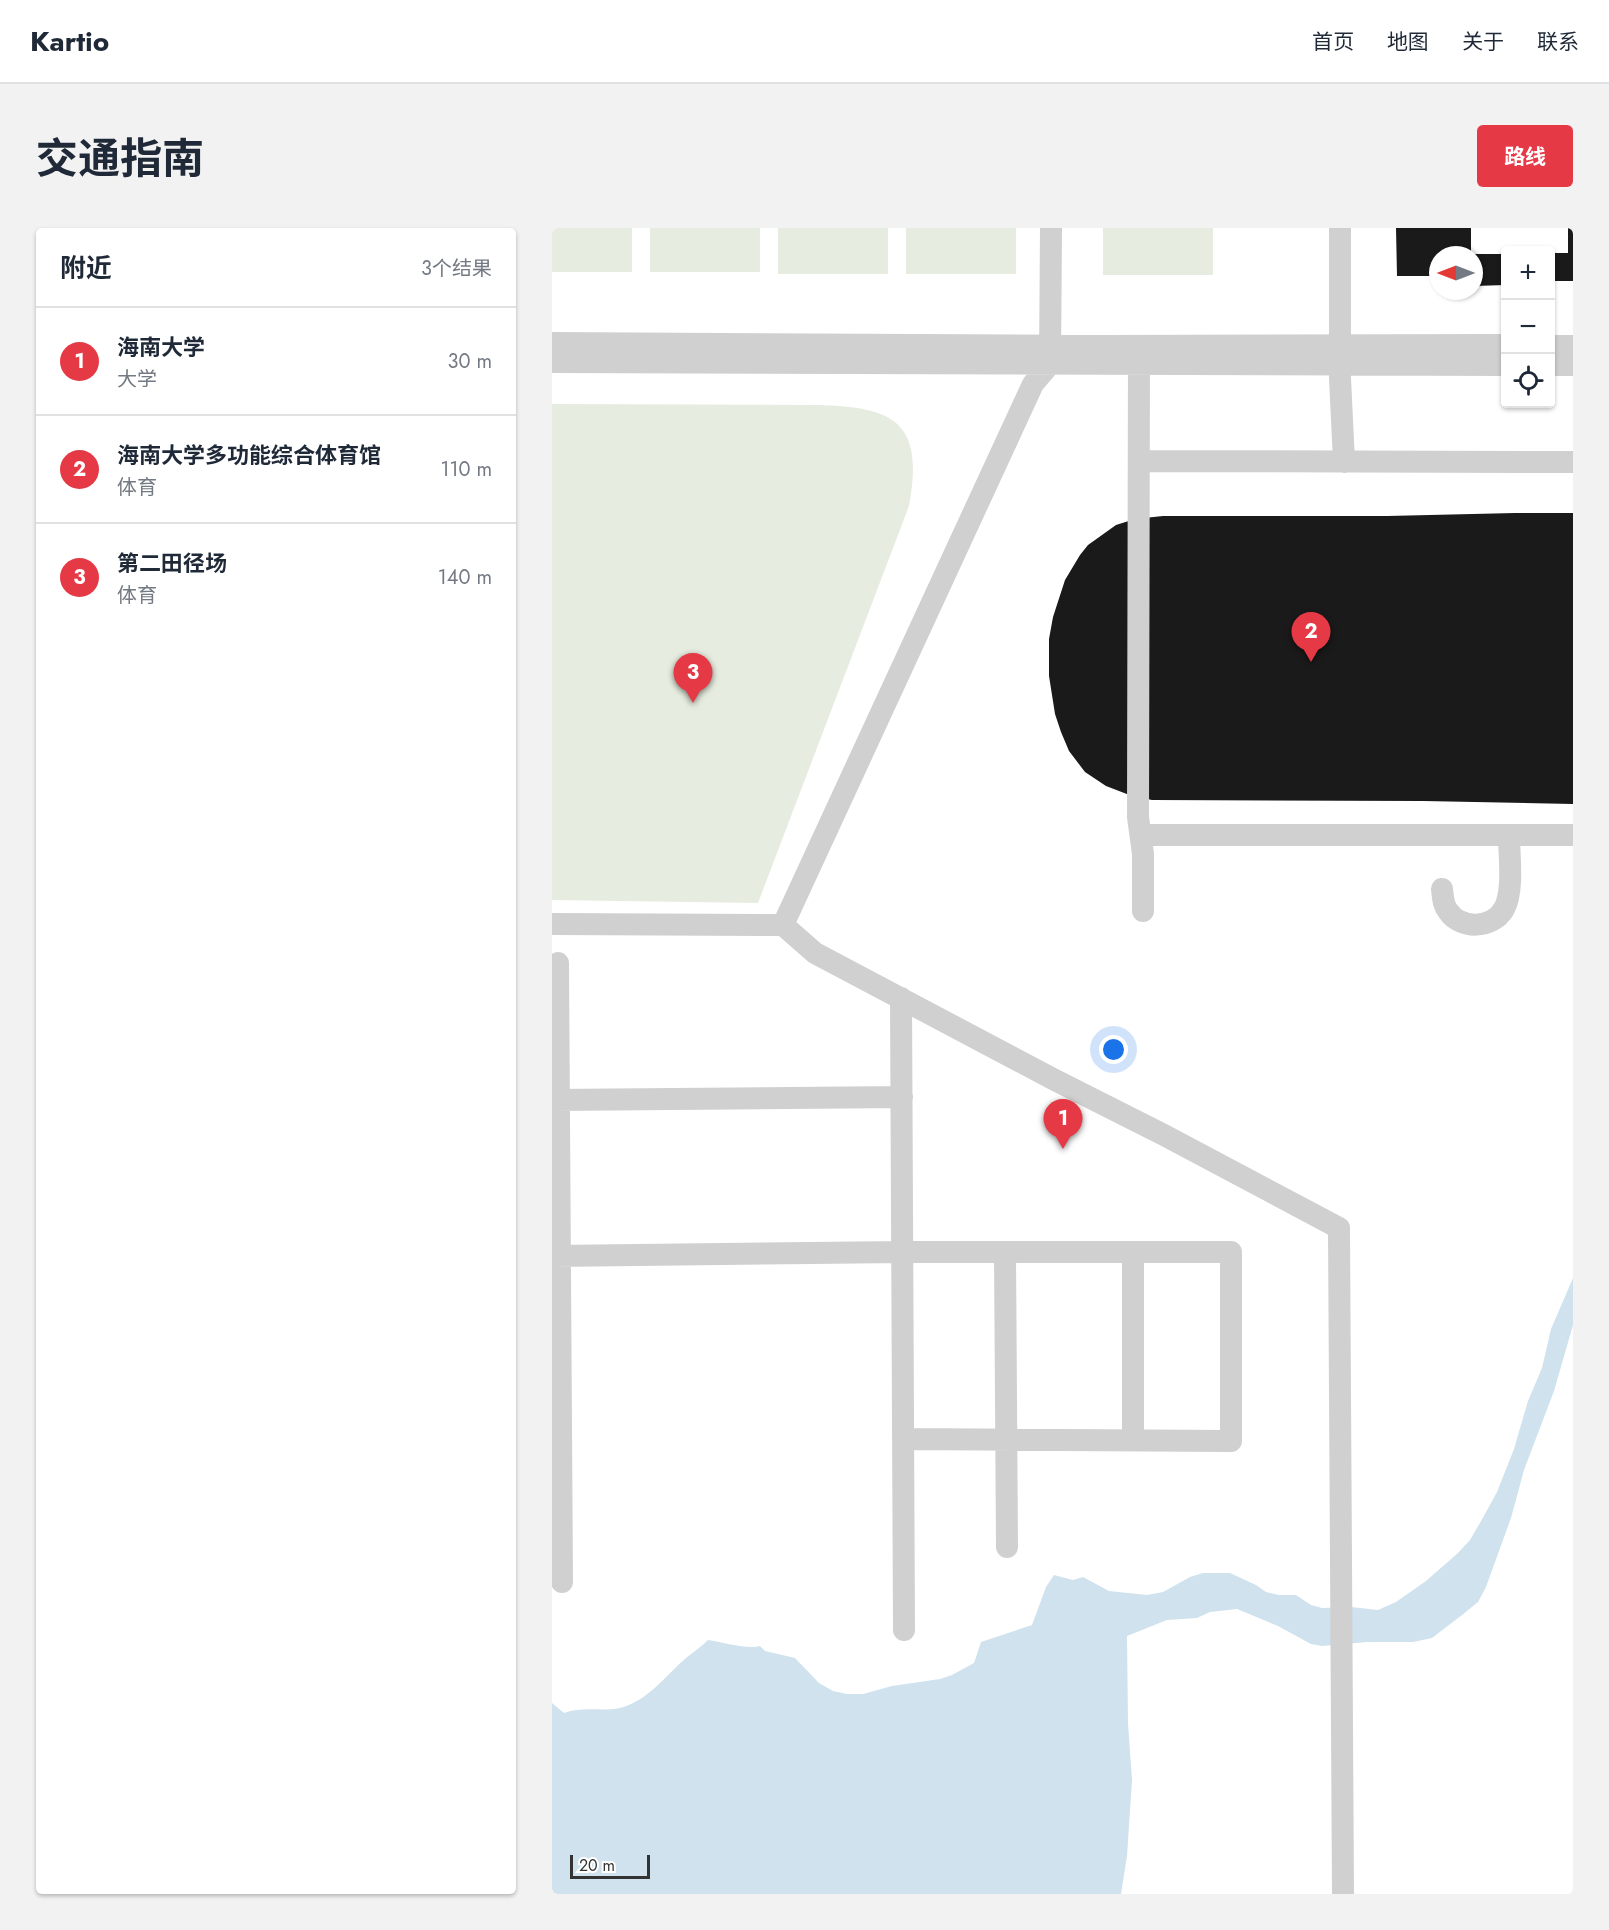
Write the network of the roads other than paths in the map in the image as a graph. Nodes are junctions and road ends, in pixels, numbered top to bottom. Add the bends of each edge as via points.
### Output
1 (1051, 228) edge
2 (1065, 228) edge
3 (1340, 228) edge
4 (552, 343) edge
5 (1501, 345) edge
6 (1555, 345) edge
7 (1573, 346) edge
8 (1058, 355) junction
9 (1139, 355) junction
10 (1341, 355) junction
11 (552, 362) edge
12 (1501, 365) edge
13 (1555, 365) edge
14 (1573, 365) edge
15 (1140, 461) junction
16 (1344, 462) junction
17 (1573, 462) edge
18 (1141, 834) junction
19 (1509, 835) junction
20 (1573, 835) edge
21 (1442, 889) dead end
22 (1143, 911) dead end
23 (552, 924) edge
24 (783, 926) junction
25 (558, 963) dead end
26 (901, 998) junction
27 (902, 1097) junction
28 (556, 1100) edge
29 (903, 1252) junction
30 (1005, 1252) junction
31 (1133, 1252) junction
32 (556, 1256) edge
33 (903, 1439) junction
34 (1006, 1439) junction
35 (1133, 1440) junction
36 (557, 1445) edge
37 (1007, 1547) dead end
38 (562, 1582) dead end
39 (904, 1630) dead end
40 (1343, 1894) edge

1 - 8 street
2 - 8 street
3 - 10 street
4 - 8 street
5 - 10 street
6 - 7 street
8 - 9 street
8 - 11 street
8 - 24 street via 1033,384
9 - 10 street
9 - 15 street
10 - 12 street
10 - 16 street
13 - 14 street
15 - 16 street
15 - 18 street
16 - 17 street
18 - 19 street
18 - 22 street
19 - 20 street
19 - 21 street via 1509,892 1504,908 1491,922 1461,922 1443,903
23 - 24 street
24 - 26 street via 815,953
25 - 28 street
26 - 27 street
26 - 40 street via 1339,1228
27 - 28 street
27 - 29 street
28 - 32 street
29 - 30 street
29 - 32 street
29 - 33 street
30 - 31 street
30 - 34 street
31 - 35 street
31 - 35 street via 1232,1252 1231,1441
32 - 36 street
33 - 34 street
33 - 39 street
34 - 35 street
34 - 37 street
36 - 38 street

